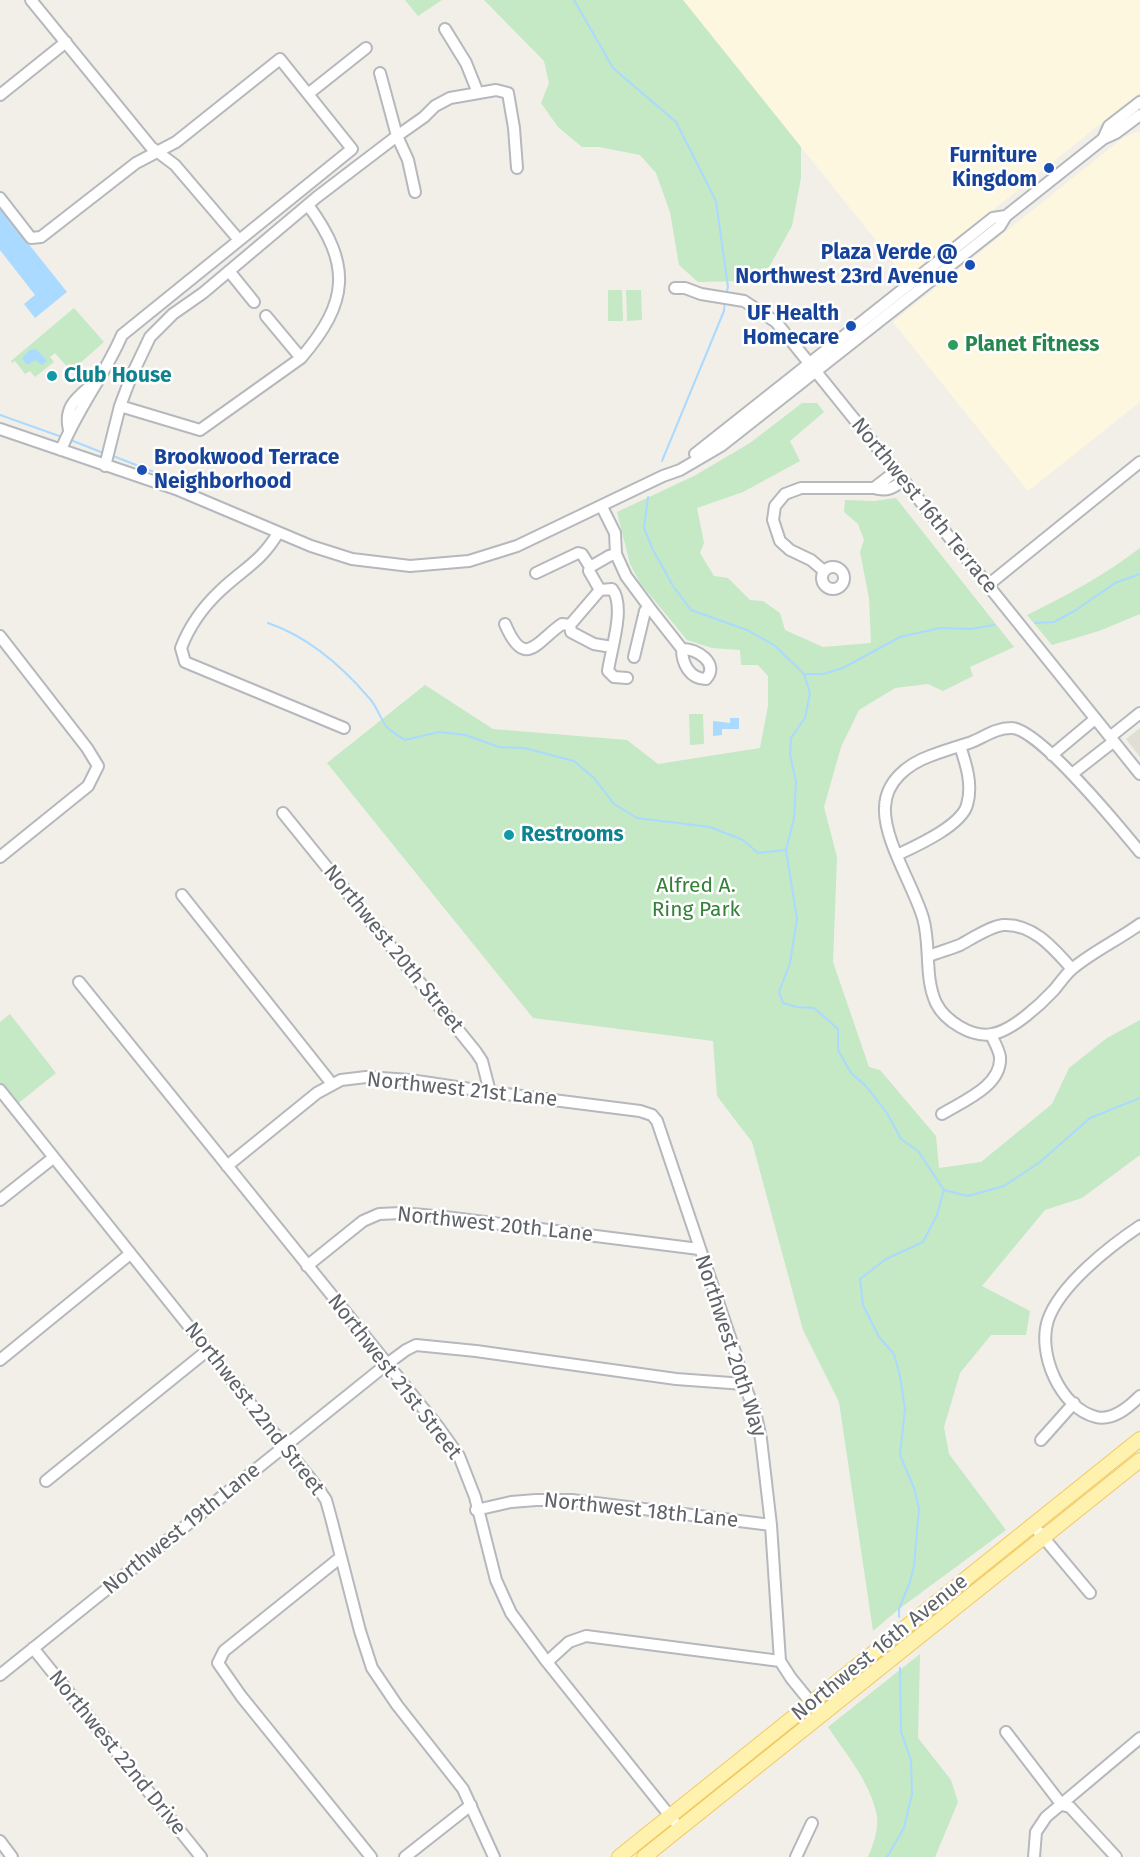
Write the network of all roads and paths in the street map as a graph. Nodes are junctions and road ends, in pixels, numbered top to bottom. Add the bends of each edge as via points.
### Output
1 (31, 0) edge
2 (445, 28) dead end
3 (66, 42) junction
4 (366, 48) dead end
5 (380, 72) dead end
6 (478, 93) junction
7 (308, 94) junction
8 (0, 95) edge
9 (1140, 102) edge
10 (1140, 115) edge
11 (397, 136) junction
12 (1103, 139) junction
13 (159, 153) junction
14 (517, 168) dead end
15 (415, 192) dead end
16 (0, 198) edge
17 (308, 205) junction
18 (239, 240) junction
19 (229, 271) junction
20 (675, 288) dead end
21 (254, 302) dead end
22 (266, 316) dead end
23 (301, 358) junction
24 (813, 368) junction
25 (120, 406) junction
26 (0, 429) edge
27 (62, 450) junction
28 (1140, 462) edge
29 (105, 466) junction
30 (896, 471) junction
31 (904, 480) junction
32 (874, 488) junction
33 (602, 507) junction
34 (278, 533) junction
35 (616, 554) junction
36 (590, 567) junction
37 (824, 571) dead end
38 (536, 573) dead end
39 (988, 585) junction
40 (633, 588) junction
41 (600, 590) junction
42 (617, 597) junction
43 (649, 607) junction
44 (506, 624) dead end
45 (570, 625) junction
46 (0, 636) edge
47 (612, 646) junction
48 (682, 649) dead end
49 (634, 657) dead end
50 (627, 678) dead end
51 (1140, 713) edge
52 (1095, 720) junction
53 (344, 728) dead end
54 (1111, 740) junction
55 (960, 746) junction
56 (1052, 755) junction
57 (1072, 774) junction
58 (1140, 774) edge
59 (283, 813) dead end
60 (1140, 852) edge
61 (897, 855) junction
62 (0, 857) edge
63 (182, 895) dead end
64 (1140, 924) edge
65 (929, 956) junction
66 (1072, 969) junction
67 (79, 982) dead end
68 (991, 1035) junction
69 (332, 1084) junction
70 (0, 1090) edge
71 (490, 1092) junction
72 (942, 1114) dead end
73 (652, 1115) joint
74 (53, 1158) junction
75 (226, 1166) junction
76 (0, 1200) edge
77 (1140, 1226) edge
78 (699, 1249) junction
79 (130, 1254) junction
80 (307, 1266) junction
81 (208, 1350) junction
82 (0, 1360) edge
83 (387, 1364) junction
84 (744, 1384) junction
85 (1140, 1396) edge
86 (1074, 1403) junction
87 (1140, 1439) edge
88 (1041, 1440) dead end
89 (286, 1446) junction
90 (1129, 1448) junction
91 (1140, 1461) edge
92 (46, 1481) dead end
93 (476, 1510) junction
94 (1034, 1525) junction
95 (771, 1526) junction
96 (1043, 1537) junction
97 (341, 1557) junction
98 (1090, 1593) dead end
99 (921, 1615) junction
100 (931, 1627) junction
101 (33, 1648) junction
102 (780, 1661) junction
103 (547, 1662) junction
104 (0, 1675) edge
105 (811, 1703) junction
106 (821, 1715) junction
107 (1006, 1732) dead end
108 (1140, 1738) edge
109 (1062, 1804) junction
110 (471, 1805) junction
111 (670, 1816) junction
112 (812, 1823) dead end
113 (681, 1828) junction
114 (0, 1842) edge
115 (12, 1857) edge
116 (201, 1857) edge
117 (371, 1857) edge
118 (405, 1857) edge
119 (494, 1857) edge
120 (619, 1857) edge
121 (644, 1857) edge
122 (796, 1857) edge
123 (1034, 1857) edge
124 (1116, 1857) edge

1 - 3 street
2 - 6 street
3 - 8 street
3 - 13 street
4 - 7 street
5 - 11 street
6 - 11 street via 450,98
6 - 14 street via 508,93
7 - 13 street via 280,58
7 - 18 street via 352,149
9 - 12 street via 1109,126
10 - 12 street
11 - 15 street via 408,160
11 - 17 street
12 - 24 street via 1006,216 1000,226
13 - 16 street via 136,163 41,237 31,238
13 - 18 street via 175,165
17 - 19 street
17 - 23 street via 330,239 338,262 339,287 332,315
18 - 27 street via 122,335 116,352 69,430
19 - 21 street
19 - 25 street via 150,337
20 - 24 street, Northwest 16th Terrace via 744,301 776,322
22 - 23 street
23 - 25 street via 200,430
24 - 30 street, Northwest 16th Terrace
24 - 33 street via 721,446
25 - 29 street
26 - 27 street
27 - 29 street
28 - 39 street
29 - 34 street via 176,489
30 - 31 street, Northwest 16th Terrace
30 - 32 street
31 - 32 street via 888,490
31 - 39 street, Northwest 16th Terrace
32 - 37 street via 801,488 785,494 775,506 773,520 780,541
33 - 34 street via 517,546 450,564 410,566 352,559
33 - 35 street via 615,533
34 - 53 street via 268,551 218,593 188,631 181,648 185,662
35 - 36 street
35 - 40 street
36 - 38 street via 578,553
36 - 41 street
39 - 52 street, Northwest 16th Terrace
40 - 42 street
40 - 43 street
41 - 42 street via 612,589
41 - 45 street
42 - 47 street
43 - 48 street
43 - 49 street
44 - 45 street via 512,641 525,649 537,647 562,624
45 - 47 street via 571,632 582,639
46 - 62 street via 98,766 88,786
47 - 50 street via 608,671 614,677
51 - 54 street
52 - 54 street, Northwest 16th Terrace
52 - 56 street
54 - 57 street
54 - 58 street, Northwest 16th Terrace
55 - 56 street via 995,730 1014,727
55 - 61 street via 970,790 967,807 941,831
55 - 61 street via 918,761 900,774 891,787 885,807
56 - 57 street
57 - 60 street
59 - 71 street, Northwest 20th Street via 476,1052
61 - 65 street via 924,920
63 - 69 street
64 - 66 street
65 - 66 street via 1002,925 1032,932
65 - 68 street via 936,1003 947,1018
66 - 68 street via 1025,1015 1006,1030
67 - 75 street, Northwest 21st Street
68 - 72 street via 1000,1055 999,1070 990,1083
69 - 71 street, Northwest 21st Lane via 366,1077
69 - 75 street, Northwest 21st Lane
70 - 74 street, Northwest 22nd Street
71 - 73 street, Northwest 21st Lane
73 - 78 street, Northwest 20th Way
74 - 76 street
74 - 79 street, Northwest 22nd Street
75 - 80 street, Northwest 21st Street
77 - 86 street via 1094,1262 1055,1305 1047,1321 1049,1367 1059,1387
78 - 80 street, Northwest 20th Lane via 402,1213 379,1214 356,1226
78 - 84 street, Northwest 20th Way
79 - 81 street, Northwest 22nd Street
79 - 82 street
80 - 83 street, Northwest 21st Street
81 - 89 street, Northwest 22nd Street
81 - 92 street
83 - 84 street, Northwest 19th Lane via 416,1345 676,1379
83 - 89 street, Northwest 19th Lane
83 - 93 street, Northwest 21st Street via 459,1456
84 - 95 street, Northwest 20th Way via 761,1439
85 - 86 street via 1112,1416 1098,1417
86 - 88 street
87 - 90 main road, Northwest 16th Avenue
89 - 97 street, Northwest 22nd Street via 326,1500
89 - 101 street, Northwest 19th Lane
90 - 91 street
90 - 94 main road, Northwest 16th Avenue
91 - 96 main road, Northwest 16th Avenue
93 - 95 street, Northwest 18th Lane via 511,1502 572,1500
93 - 103 street, Northwest 21st Street via 496,1580 511,1613
94 - 96 street
94 - 99 main road, Northwest 16th Avenue
95 - 102 street, Northwest 20th Way
96 - 98 street
96 - 100 main road, Northwest 16th Avenue
97 - 110 street, Northwest 22nd Street via 372,1668 464,1789
97 - 117 street via 247,1631 224,1651 218,1663
99 - 100 main road
99 - 105 main road, Northwest 16th Avenue
100 - 106 main road, Northwest 16th Avenue
101 - 104 street, Northwest 19th Lane
101 - 116 street, Northwest 22nd Drive
102 - 103 street via 586,1636 569,1642
102 - 105 street
103 - 111 street, Northwest 21st Street
105 - 106 street
105 - 111 main road, Northwest 16th Avenue
106 - 113 main road, Northwest 16th Avenue
107 - 109 street
108 - 109 street
109 - 123 street via 1036,1832
109 - 124 street via 1070,1807
110 - 118 street
110 - 119 street, Northwest 22nd Street
111 - 113 street, Northwest 21st Street
111 - 120 main road, Northwest 16th Avenue
112 - 122 street
113 - 121 main road, Northwest 16th Avenue
114 - 115 street

